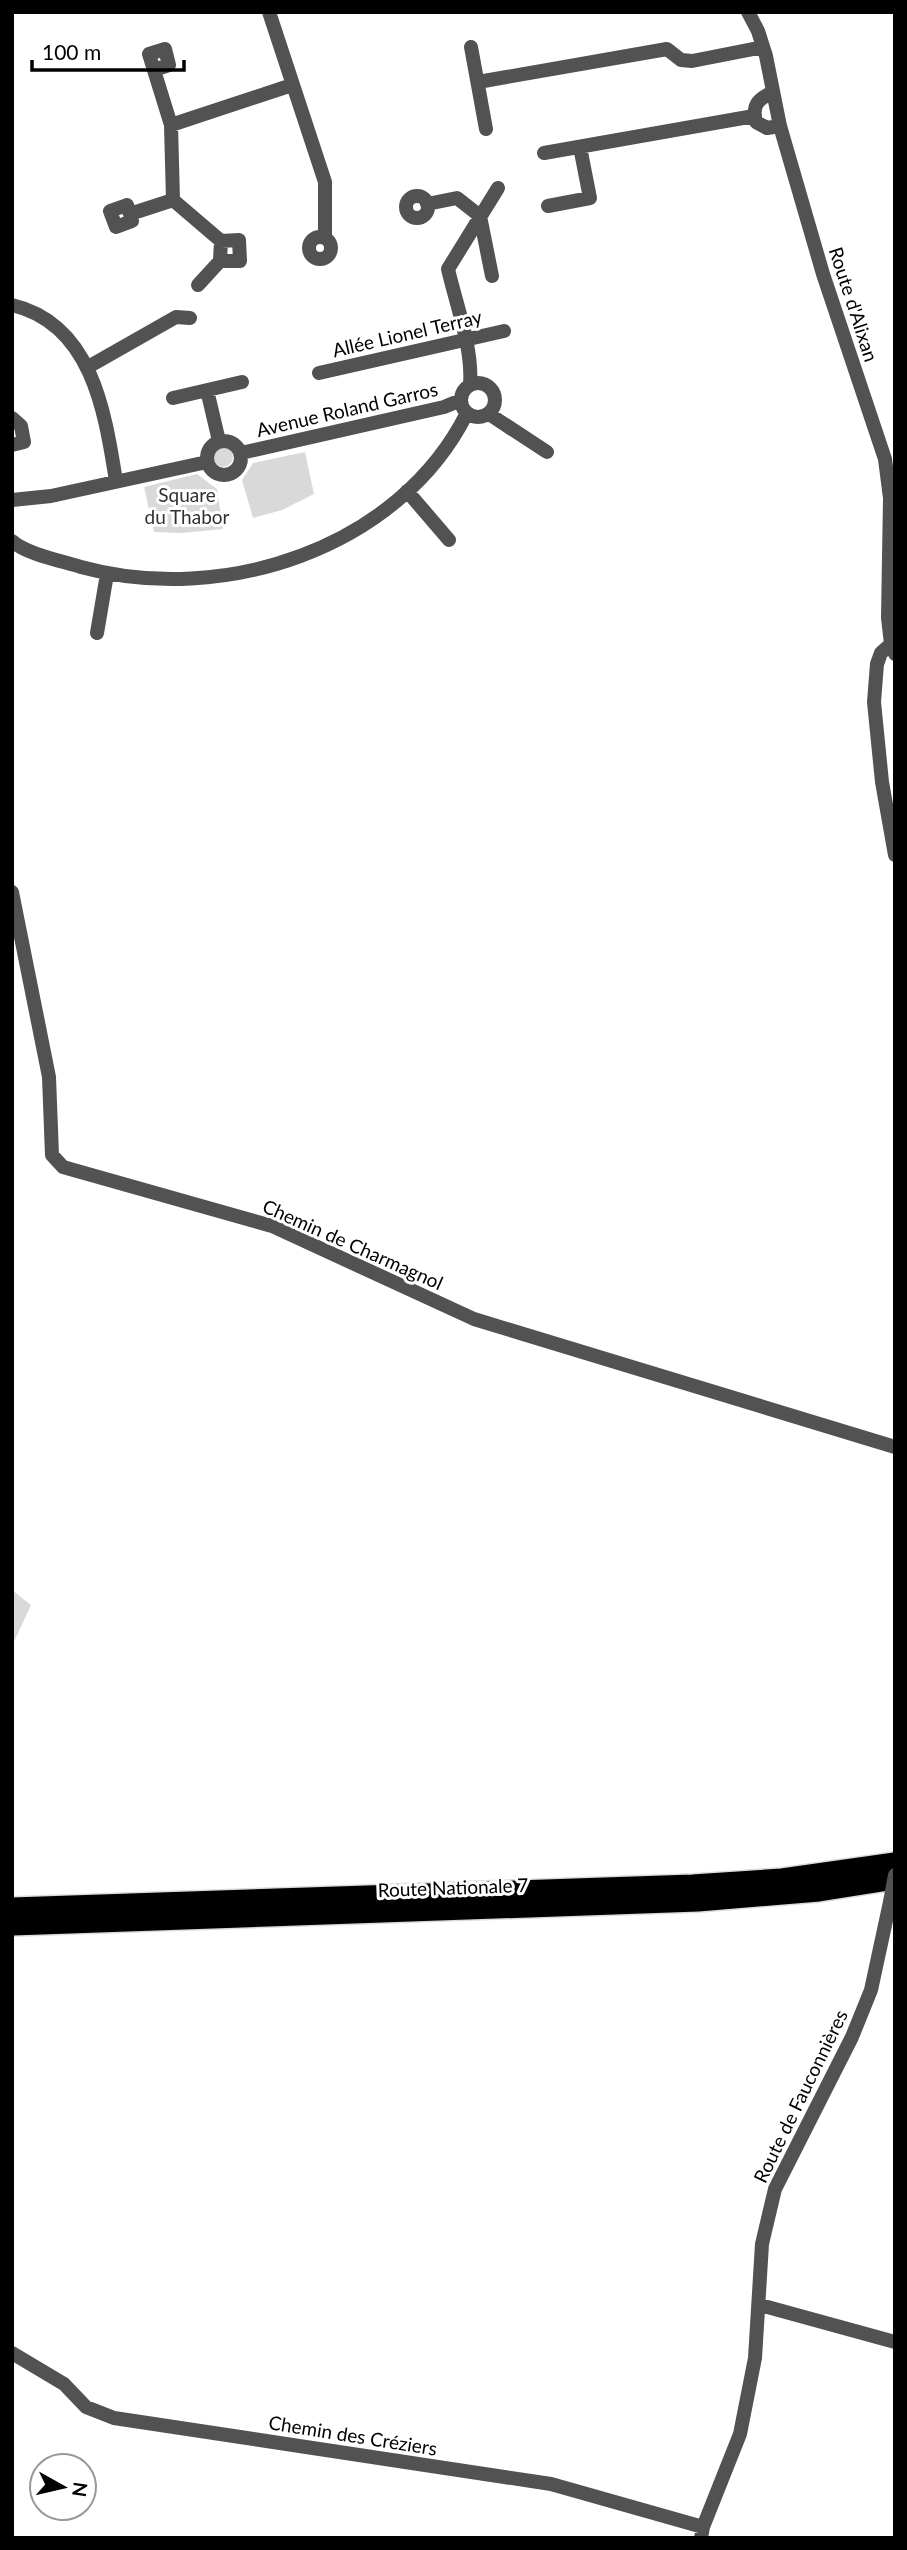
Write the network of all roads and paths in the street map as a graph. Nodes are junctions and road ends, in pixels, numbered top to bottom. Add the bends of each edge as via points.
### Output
1 (270, 12) edge
2 (748, 12) edge
3 (471, 47) dead end
4 (763, 47) junction
5 (154, 70) dead end
6 (478, 82) junction
7 (292, 85) junction
8 (771, 93) junction
9 (754, 116) junction
10 (171, 125) junction
11 (780, 126) junction
12 (486, 129) dead end
13 (580, 147) junction
14 (544, 153) dead end
15 (498, 188) dead end
16 (173, 200) junction
17 (427, 204) dead end
18 (548, 206) dead end
19 (130, 214) dead end
20 (480, 216) junction
21 (325, 238) dead end
22 (492, 276) dead end
23 (198, 285) dead end
24 (12, 304) edge
25 (190, 318) dead end
26 (504, 331) dead end
27 (464, 339) junction
28 (88, 367) junction
29 (319, 373) dead end
30 (242, 382) dead end
31 (470, 384) junction
32 (207, 390) junction
33 (173, 398) dead end
34 (464, 407) junction
35 (489, 414) junction
36 (12, 418) edge
37 (219, 441) junction
38 (12, 445) edge
39 (547, 452) dead end
40 (241, 453) junction
41 (207, 461) junction
42 (116, 481) junction
43 (407, 491) junction
44 (51, 496) junction
45 (12, 500) edge
46 (12, 510) edge
47 (449, 540) dead end
48 (12, 541) edge
49 (107, 574) junction
50 (97, 633) dead end
51 (893, 649) edge
52 (895, 855) edge
53 (12, 892) edge
54 (895, 1447) edge
55 (895, 1863) edge
56 (895, 1877) edge
57 (12, 1908) edge
58 (12, 1925) edge
59 (760, 2305) junction
60 (895, 2342) edge
61 (12, 2353) edge
62 (702, 2532) edge

1 - 7 street
2 - 4 street, Route d'Alixan
3 - 6 street
4 - 6 street via 692,61 681,60 667,49
4 - 8 street, Route d'Alixan
5 - 10 street
6 - 12 street
7 - 10 street
7 - 21 street via 325,183
8 - 9 street via 758,100
8 - 11 street, Route d'Alixan
9 - 11 street via 767,128
9 - 13 street
10 - 16 street
11 - 51 street, Route d'Alixan via 885,459 890,498 888,618
13 - 14 street
13 - 18 street via 590,198
15 - 20 street
16 - 19 street
16 - 23 street via 220,241 220,261
17 - 20 street via 457,198
20 - 22 street
20 - 27 street via 448,269
24 - 28 street via 66,336
25 - 28 street via 176,317
26 - 27 street, Allée Lionel Terray
27 - 29 street, Allée Lionel Terray
27 - 31 street
28 - 42 street
30 - 32 street
31 - 34 street via 463,391
31 - 35 street via 491,388 495,405
32 - 33 street
32 - 37 street
34 - 35 street via 478,417
34 - 40 street, Avenue Roland Garros via 444,407
34 - 43 street via 460,428
35 - 39 street
36 - 38 street via 21,426 24,442
37 - 40 street via 230,441
37 - 41 street via 209,449
40 - 41 street via 238,468 228,475 212,471
41 - 42 street
42 - 44 street
43 - 47 street
43 - 49 street via 338,539 270,566 163,580
44 - 45 street
44 - 46 street
48 - 49 street via 49,558
49 - 50 street
51 - 52 street via 881,653 877,664 874,702
53 - 54 street, Chemin de Charmagnol via 50,1077 52,1155 63,1167 272,1226 474,1319
55 - 57 highway, Route Nationale 7 via 782,1879 693,1885
56 - 58 highway, Route Nationale 7 via 819,1891 698,1901
56 - 59 street, Route de Fauconnières, bridge via 871,1990 775,2189 762,2244
59 - 60 street
59 - 62 street, Route de Fauconnières via 740,2434
61 - 62 street, Chemin des Créziers via 64,2384 86,2407 114,2418 551,2484

